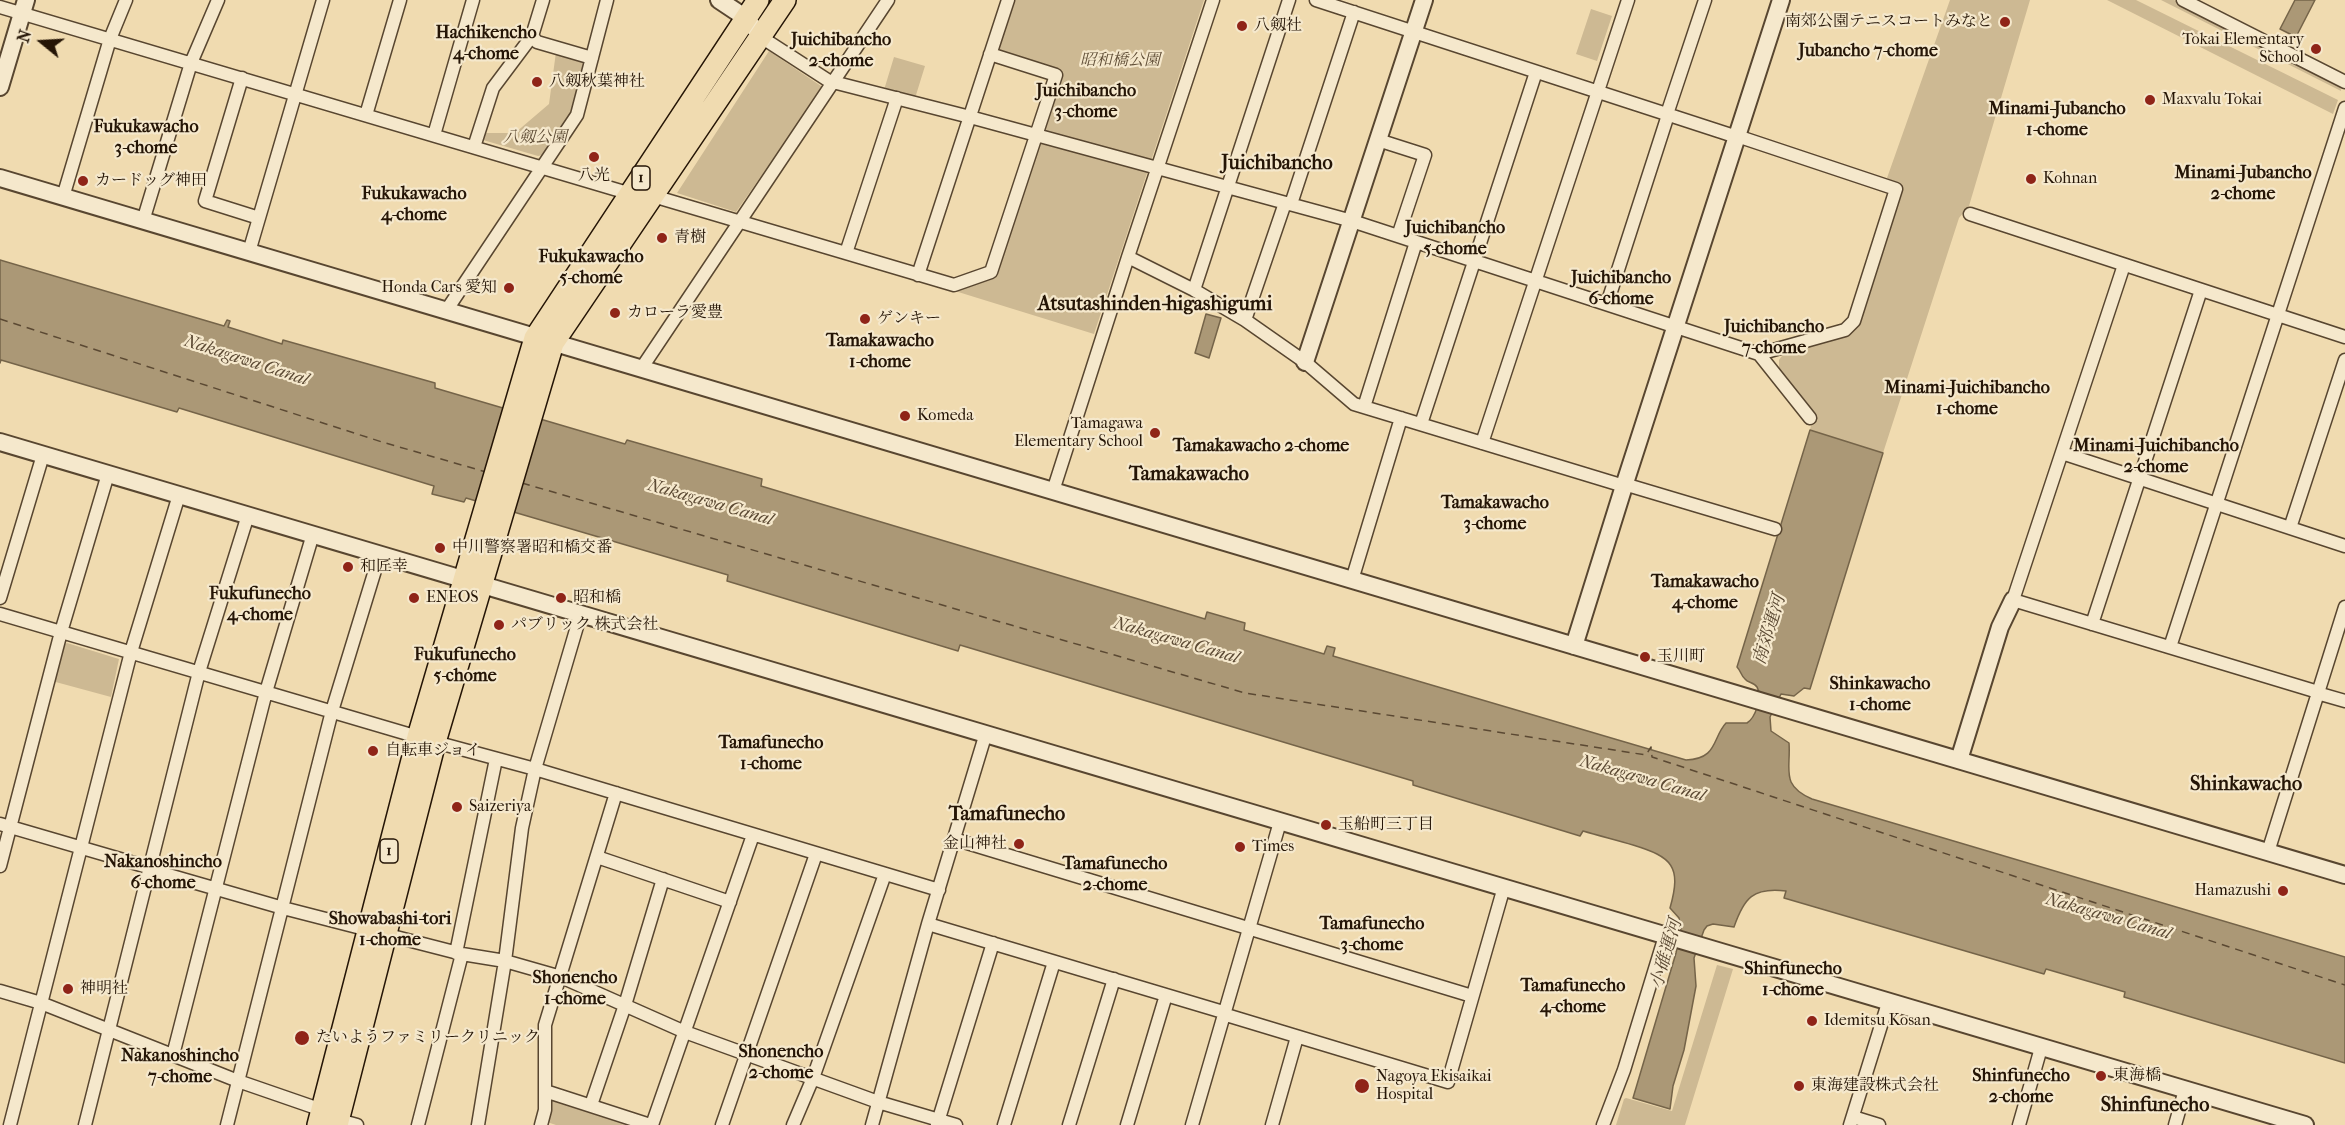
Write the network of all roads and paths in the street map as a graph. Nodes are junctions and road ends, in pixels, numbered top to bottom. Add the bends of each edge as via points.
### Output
1 (126, 0) edge
2 (218, 0) edge
3 (323, 0) edge
4 (400, 0) edge
5 (473, 0) edge
6 (543, 0) edge
7 (607, 0) edge
8 (719, 0) edge
9 (758, 0) edge
10 (785, 0) edge
11 (888, 0) edge
12 (1008, 0) edge
13 (1213, 0) edge
14 (1289, 0) edge
15 (1316, 0) edge
16 (1424, 0) edge
17 (1628, 0) edge
18 (1705, 0) edge
19 (1781, 0) edge
20 (2183, 0) edge
21 (0, 7) edge
22 (24, 7) edge
23 (1354, 12) junction
24 (746, 18) junction
25 (1413, 32) junction
26 (532, 36) junction
27 (760, 37) junction
28 (110, 39) junction
29 (990, 54) junction
30 (592, 58) junction
31 (190, 63) junction
32 (1536, 72) junction
33 (242, 78) junction
34 (833, 82) junction
35 (2345, 82) edge
36 (0, 87) edge
37 (1598, 92) junction
38 (295, 94) junction
39 (897, 98) junction
40 (1667, 114) junction
41 (366, 115) junction
42 (2344, 116) edge
43 (970, 117) junction
44 (434, 135) junction
45 (1036, 136) junction
46 (1737, 136) junction
47 (1378, 140) junction
48 (474, 147) junction
49 (543, 168) junction
50 (1157, 168) junction
51 (0, 178) edge
52 (1227, 187) junction
53 (631, 194) junction
54 (653, 196) junction
55 (63, 197) junction
56 (1288, 203) junction
57 (1970, 214) dead end
58 (259, 218) junction
59 (143, 221) junction
60 (1352, 221) junction
61 (740, 222) junction
62 (1398, 236) junction
63 (1416, 242) junction
64 (249, 252) junction
65 (846, 253) junction
66 (1128, 257) junction
67 (1474, 261) junction
68 (2124, 265) junction
69 (918, 275) junction
70 (1536, 280) junction
71 (1194, 290) junction
72 (2201, 290) junction
73 (1607, 303) junction
74 (446, 311) junction
75 (2278, 315) junction
76 (1245, 320) junction
77 (1676, 326) junction
78 (2345, 337) edge
79 (544, 340) junction
80 (1759, 354) junction
81 (2345, 360) edge
82 (1305, 362) junction
83 (641, 369) junction
84 (1364, 407) junction
85 (1401, 418) junction
86 (1810, 418) dead end
87 (1421, 424) junction
88 (0, 442) edge
89 (1482, 443) junction
90 (2062, 453) junction
91 (43, 455) junction
92 (108, 474) junction
93 (2140, 479) junction
94 (1624, 485) junction
95 (1053, 491) junction
96 (178, 495) junction
97 (2217, 504) junction
98 (248, 515) junction
99 (2290, 528) junction
100 (1775, 529) dead end
101 (313, 534) junction
102 (2345, 546) edge
103 (380, 554) junction
104 (1352, 580) junction
105 (472, 581) junction
106 (0, 598) edge
107 (2013, 600) junction
108 (2345, 607) edge
109 (581, 613) junction
110 (0, 614) edge
111 (2092, 624) junction
112 (62, 632) junction
113 (1575, 646) junction
114 (2170, 647) junction
115 (131, 652) junction
116 (199, 672) junction
117 (266, 692) junction
118 (2317, 692) junction
119 (2345, 701) edge
120 (332, 711) junction
121 (986, 734) junction
122 (426, 739) junction
123 (496, 759) junction
124 (1959, 760) junction
125 (535, 769) junction
126 (616, 793) junction
127 (1280, 822) junction
128 (5, 826) edge
129 (753, 835) junction
130 (954, 839) junction
131 (81, 848) junction
132 (2268, 852) junction
133 (816, 854) junction
134 (597, 857) junction
135 (0, 866) edge
136 (151, 869) junction
137 (885, 874) junction
138 (2345, 875) edge
139 (663, 879) junction
140 (1504, 887) junction
141 (215, 889) junction
142 (939, 890) junction
143 (730, 902) junction
144 (283, 908) junction
145 (928, 924) junction
146 (1249, 927) junction
147 (377, 932) junction
148 (1669, 937) junction
149 (993, 943) junction
150 (459, 953) junction
151 (505, 961) junction
152 (1054, 962) junction
153 (561, 977) junction
154 (1114, 979) junction
155 (0, 991) edge
156 (1166, 994) junction
157 (1472, 996) junction
158 (1888, 1002) junction
159 (41, 1003) junction
160 (625, 1005) junction
161 (1223, 1013) junction
162 (110, 1030) junction
163 (685, 1032) junction
164 (1297, 1037) junction
165 (2041, 1047) junction
166 (747, 1054) junction
167 (173, 1055) junction
168 (813, 1078) junction
169 (238, 1082) junction
170 (2185, 1090) junction
171 (545, 1091) junction
172 (878, 1102) junction
173 (591, 1106) junction
174 (335, 1121) edge
175 (1852, 1121) edge
176 (938, 1122) edge
177 (10, 1125) edge
178 (85, 1125) edge
179 (226, 1125) edge
180 (418, 1125) edge
181 (478, 1125) edge
182 (541, 1125) edge
183 (651, 1125) edge
184 (722, 1125) edge
185 (793, 1125) edge
186 (872, 1125) edge
187 (956, 1125) edge
188 (1004, 1125) edge
189 (1069, 1125) edge
190 (1126, 1125) edge
191 (1192, 1125) edge
192 (1272, 1125) edge
193 (1603, 1125) edge
194 (1879, 1125) edge
195 (2019, 1125) edge
196 (2175, 1125) edge
197 (2305, 1125) edge

1 - 28 street
2 - 31 street
3 - 38 street
4 - 41 street
5 - 44 street
6 - 26 street
7 - 30 street
8 - 24 street
9 - 24 highway, 1
10 - 27 highway, 1
11 - 34 street
12 - 29 street
13 - 50 street
14 - 52 street
15 - 23 street
16 - 25 street
17 - 37 street
18 - 40 street
19 - 46 street
20 - 35 street
21 - 22 street
22 - 28 street
22 - 36 street
23 - 25 street
23 - 56 street
24 - 27 street
24 - 53 highway, 1
25 - 32 street
25 - 47 street
26 - 30 street via 537,42
26 - 48 street via 494,87
27 - 34 street
27 - 54 highway, 1
28 - 31 street
28 - 55 street
29 - 43 street
29 - 45 street via 1056,75
30 - 49 street via 577,115
31 - 33 street
31 - 59 street
32 - 37 street
32 - 67 street
33 - 38 street
33 - 58 street via 205,201
34 - 39 street
34 - 61 street
37 - 40 street
37 - 70 street
38 - 41 street
38 - 58 street
39 - 43 street
39 - 65 street
40 - 46 street
40 - 73 street
41 - 44 street
42 - 75 street
43 - 45 street
43 - 69 street
44 - 48 street
45 - 50 street
45 - 69 street via 991,272 954,285
46 - 77 street
46 - 80 street via 1896,189 1854,321 1845,330
47 - 60 street
47 - 62 street via 1425,155
48 - 49 street
49 - 53 street
49 - 74 street
50 - 52 street
50 - 66 street
51 - 55 street
52 - 56 street
52 - 71 street
53 - 79 highway, 1
54 - 61 street
54 - 79 highway, 1
55 - 59 street
56 - 60 street
56 - 76 street
57 - 68 street
58 - 64 street
59 - 64 street
60 - 62 street
60 - 82 street
61 - 65 street
61 - 83 street
62 - 63 street
63 - 67 street
63 - 84 street
64 - 74 street
65 - 69 street
66 - 71 street
66 - 95 street
67 - 70 street
67 - 87 street
68 - 72 street
68 - 90 street
70 - 73 street
70 - 89 street
71 - 76 street
72 - 75 street
72 - 93 street
73 - 77 street
74 - 79 street
75 - 78 street
75 - 97 street
76 - 82 street
77 - 80 street
77 - 94 street
79 - 83 street
79 - 105 highway, 1
80 - 86 street
81 - 99 street
82 - 84 street via 1354,404
83 - 95 street
84 - 85 street
85 - 87 street
85 - 104 street
87 - 89 street
88 - 91 street
89 - 94 street
90 - 93 street
90 - 107 street
91 - 92 street
91 - 106 street
92 - 96 street
92 - 112 street
93 - 97 street
93 - 111 street
94 - 100 street
94 - 113 street
95 - 104 street
96 - 98 street
96 - 115 street
97 - 99 street
97 - 114 street
98 - 101 street
98 - 116 street
99 - 102 street
101 - 103 street
101 - 117 street
103 - 105 street
103 - 120 street
104 - 113 street
105 - 109 street
105 - 122 highway, 1
107 - 111 street
107 - 124 street via 2000,627
108 - 118 street
109 - 121 street
109 - 125 street
110 - 112 street
111 - 114 street
112 - 115 street
112 - 128 street
113 - 124 street
114 - 118 street
115 - 116 street
115 - 131 street
116 - 117 street
116 - 136 street
117 - 120 street
117 - 141 street
118 - 119 street
118 - 132 street
120 - 122 street
120 - 144 street
121 - 127 street
121 - 130 street
122 - 123 street
122 - 147 highway, 1
123 - 125 street
123 - 150 street
124 - 132 street
125 - 126 street
125 - 151 street via 522,828
126 - 129 street
126 - 134 street
127 - 140 street
127 - 146 street
128 - 131 street
128 - 135 street
129 - 133 street
129 - 143 street
130 - 142 street
130 - 146 street
131 - 136 street
131 - 159 street
132 - 138 street
133 - 137 street
133 - 166 street
134 - 139 street
134 - 153 street
136 - 141 street
136 - 162 street
137 - 142 street
137 - 168 street
139 - 143 street
139 - 160 street
140 - 148 street
140 - 157 street
141 - 144 street
141 - 167 street
142 - 145 street
143 - 163 street
144 - 147 street
144 - 169 street
145 - 149 street
145 - 172 street
146 - 157 street
146 - 161 street
147 - 150 street
147 - 174 highway, 1
148 - 158 street
148 - 193 street
149 - 152 street
149 - 176 street
150 - 151 street
150 - 180 street
151 - 153 street
151 - 181 street
152 - 154 street
152 - 188 street
153 - 160 street
153 - 171 street via 545,1025
154 - 156 street
154 - 189 street
155 - 159 street
156 - 161 street
156 - 190 street
157 - 164 street via 1448,1082
158 - 165 street
158 - 175 street
159 - 162 street
159 - 177 street
160 - 163 street
160 - 173 street
161 - 164 street
161 - 191 street
162 - 167 street
162 - 178 street
163 - 166 street
163 - 183 street
164 - 192 street
165 - 170 street
165 - 195 street
166 - 168 street
166 - 184 street
167 - 169 street
168 - 172 street
168 - 185 street
169 - 174 street
169 - 179 street
170 - 196 street
170 - 197 street
171 - 173 street
171 - 182 street
172 - 176 street
172 - 186 street
173 - 183 street
175 - 194 street
176 - 187 street

